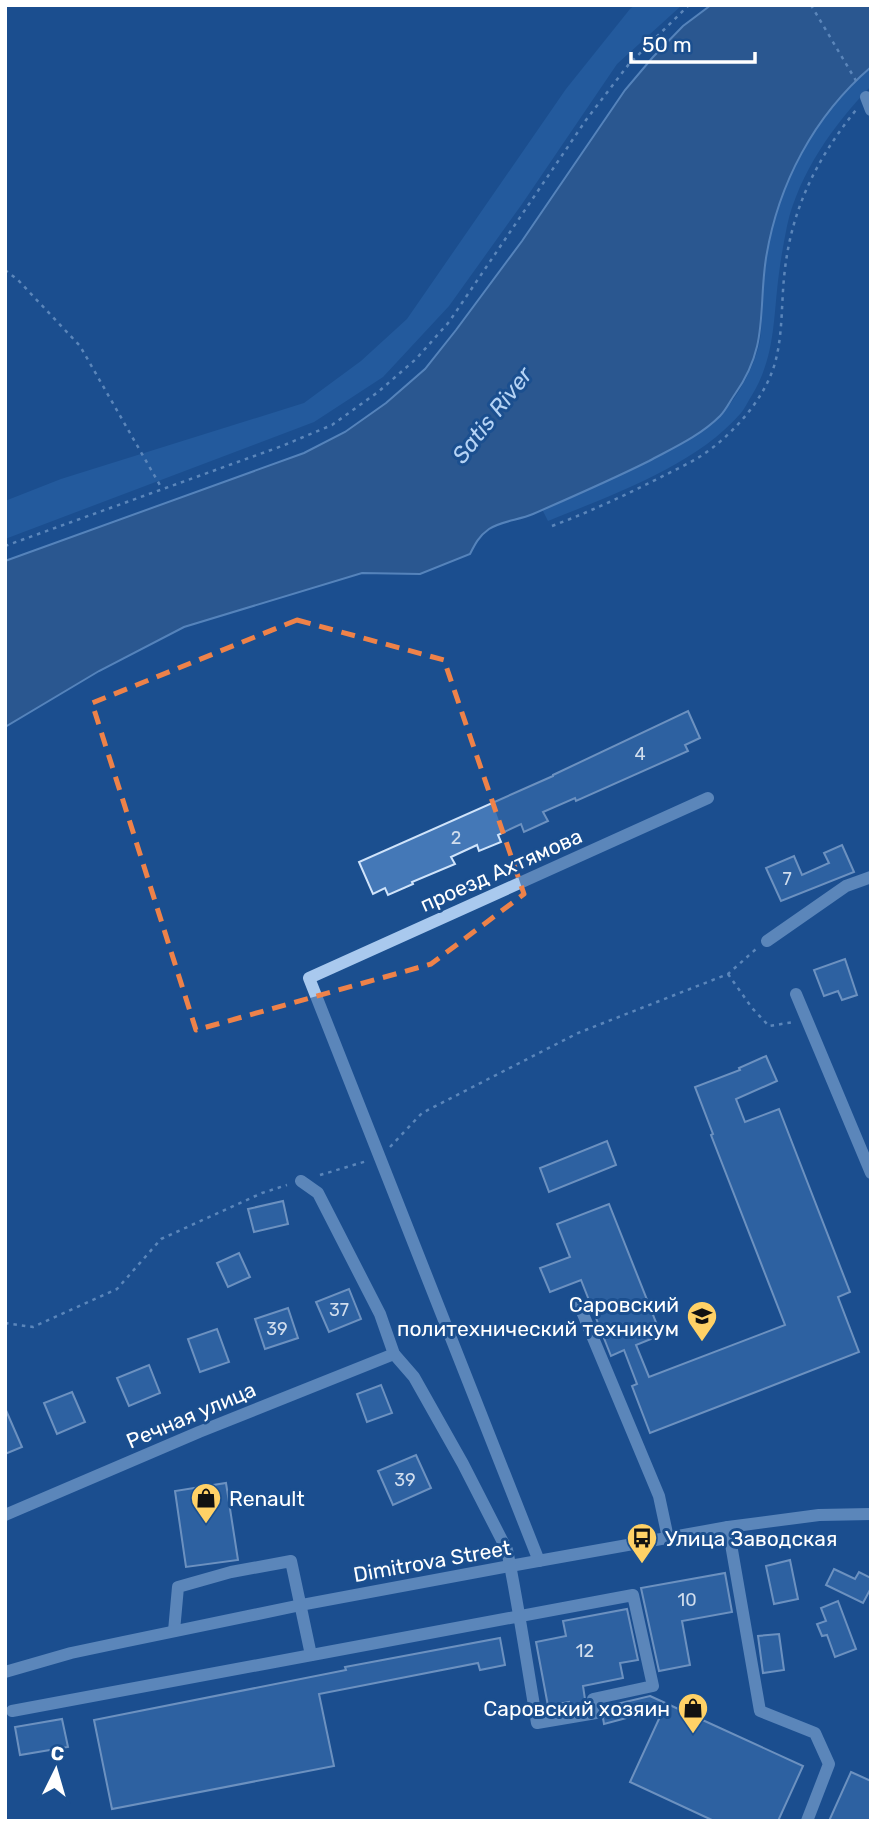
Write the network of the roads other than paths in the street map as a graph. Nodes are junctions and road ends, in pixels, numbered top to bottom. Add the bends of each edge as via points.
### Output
1 (708, 798) dead end
2 (871, 877) edge
3 (767, 941) road end
4 (796, 994) dead end
5 (867, 1152) edge
6 (871, 1173) edge
7 (301, 1181) road end
8 (578, 1303) dead end
9 (394, 1354) junction
10 (871, 1514) edge
11 (5, 1515) edge
12 (728, 1527) junction
13 (668, 1538) junction
14 (539, 1561) junction
15 (510, 1566) junction
16 (301, 1605) junction
17 (519, 1616) junction
18 (174, 1631) junction
19 (311, 1655) junction
20 (5, 1672) edge
21 (12, 1711) dead end
22 (807, 1821) edge

1 - 14 street, проезд Ахтямова via 309,978
2 - 3 street via 846,886
4 - 5 street
5 - 6 street
7 - 9 street via 318,1193 324,1204 380,1314
8 - 13 street via 660,1496
9 - 11 street, Речная улица
9 - 15 street via 414,1377 463,1464 507,1550
10 - 12 street, Dimitrova Street
12 - 13 street, Dimitrova Street
12 - 22 street via 760,1711 815,1732 829,1764
13 - 14 street, Dimitrova Street
14 - 15 street, Dimitrova Street
15 - 16 street, Dimitrova Street
15 - 17 street
16 - 18 street, Dimitrova Street
16 - 18 street via 291,1561 231,1572 178,1587
16 - 19 street
17 - 17 street via 633,1595 653,1686 593,1699 596,1713 537,1723
17 - 19 street
18 - 20 street, Dimitrova Street
19 - 21 street

